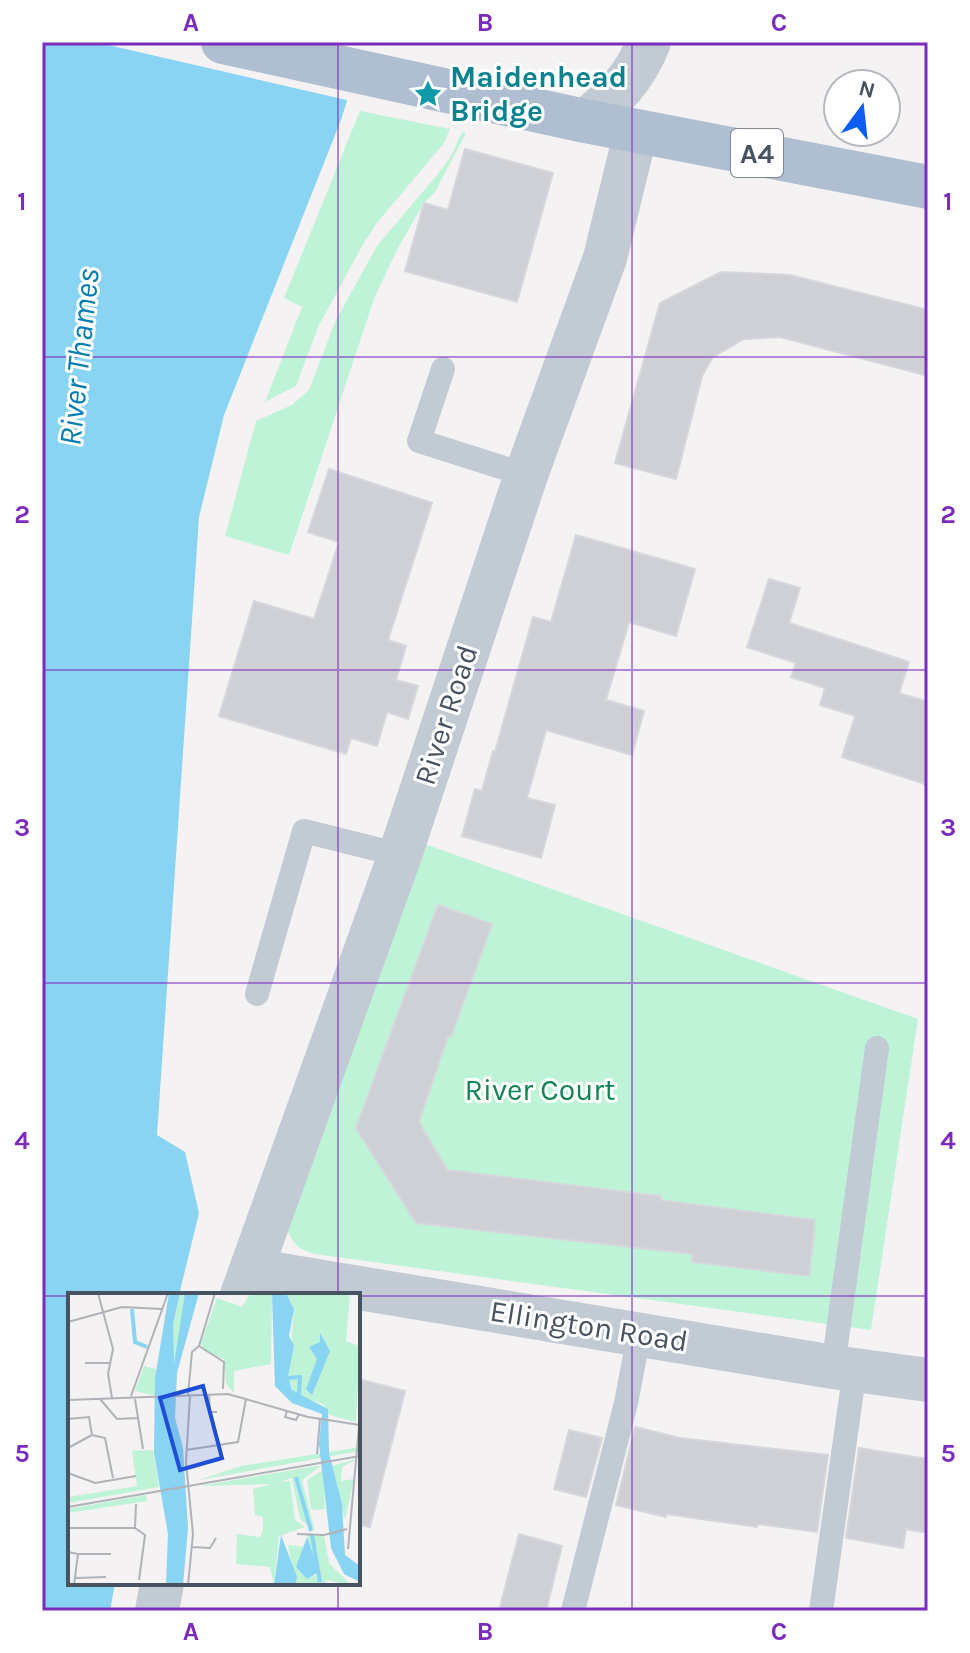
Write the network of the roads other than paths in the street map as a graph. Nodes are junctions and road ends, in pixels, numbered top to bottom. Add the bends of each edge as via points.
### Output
1 (223, 42) edge
2 (649, 42) edge
3 (585, 121) junction
4 (636, 131) junction
5 (928, 187) edge
6 (443, 369) dead end
7 (526, 475) junction
8 (400, 855) junction
9 (257, 994) dead end
10 (877, 1048) dead end
11 (246, 1282) edge
12 (328, 1293) edge
13 (360, 1297) edge
14 (639, 1335) junction
15 (844, 1368) junction
16 (928, 1380) edge
17 (162, 1585) edge
18 (157, 1611) edge
19 (573, 1611) edge
20 (821, 1611) edge

1 - 3 main road, A4
2 - 3 street via 625,86
3 - 4 main road, A4
4 - 5 main road, A4
4 - 7 street, River Road via 605,258
6 - 7 lane via 419,441
7 - 8 street, River Road
8 - 9 lane via 304,831
8 - 11 street, River Road
10 - 15 lane
11 - 12 street, Ellington Road
13 - 14 street, Ellington Road
14 - 15 street, Ellington Road
14 - 19 lane
15 - 16 street, Ellington Road
15 - 20 lane
17 - 18 street

